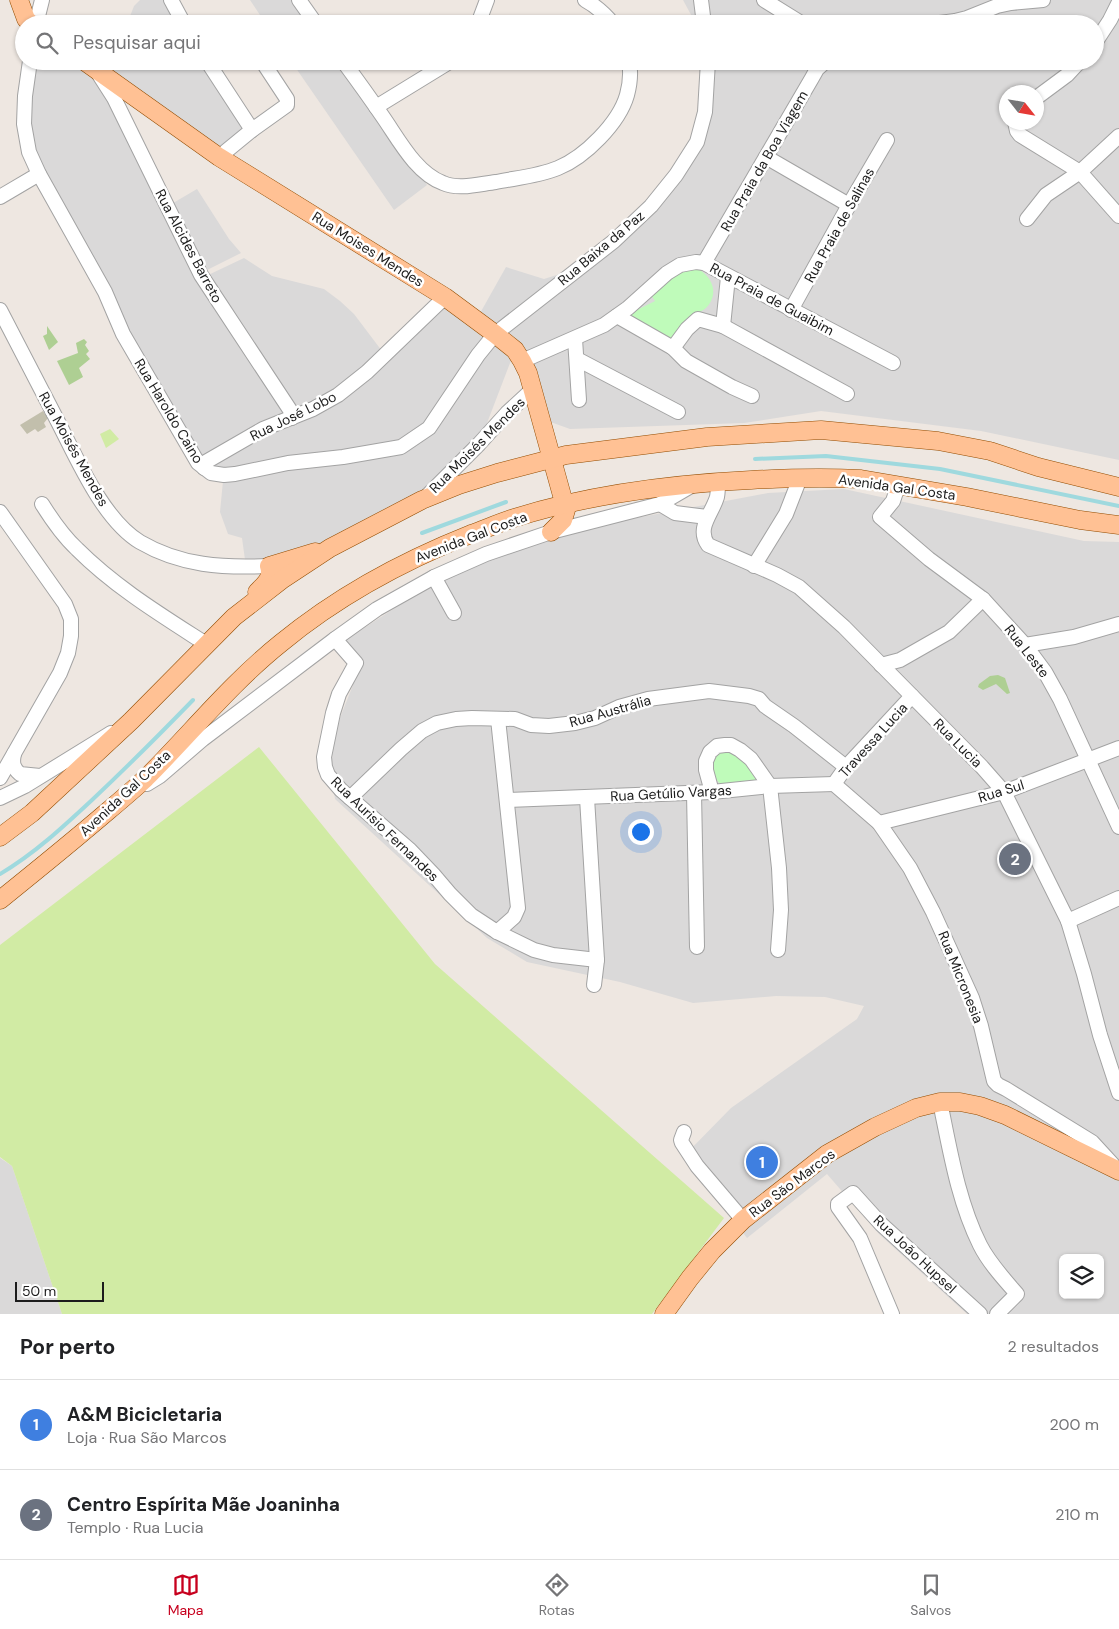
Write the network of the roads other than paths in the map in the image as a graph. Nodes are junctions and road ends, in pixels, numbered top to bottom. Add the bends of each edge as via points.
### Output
1 (19, 0) edge
2 (42, 0) edge
3 (171, 0) edge
4 (299, 0) edge
5 (487, 0) edge
6 (585, 0) edge
7 (701, 0) edge
8 (764, 0) edge
9 (1043, 0) edge
10 (1119, 2) edge
11 (996, 3) edge
12 (25, 15) edge
13 (38, 15) edge
14 (179, 15) edge
15 (310, 15) edge
16 (481, 15) edge
17 (606, 15) edge
18 (703, 15) edge
19 (788, 15) edge
20 (973, 15) edge
21 (1104, 28) edge
22 (29, 70) edge
23 (93, 70) edge
24 (96, 70) edge
25 (213, 70) edge
26 (268, 70) edge
27 (349, 70) edge
28 (437, 70) edge
29 (629, 70) edge
30 (707, 70) edge
31 (816, 70) edge
32 (1071, 70) edge
33 (1044, 92) edge
34 (376, 107) junction
35 (252, 130) junction
36 (1017, 130) edge
37 (1119, 136) edge
38 (888, 140) dead end
39 (219, 157) junction
40 (766, 157) junction
41 (1080, 172) junction
42 (39, 174) junction
43 (0, 197) edge
44 (850, 205) junction
45 (1119, 216) edge
46 (1027, 219) dead end
47 (704, 263) junction
48 (728, 276) junction
49 (445, 297) junction
50 (0, 310) edge
51 (792, 310) junction
52 (617, 316) junction
53 (723, 326) junction
54 (495, 334) junction
55 (575, 339) junction
56 (674, 348) junction
57 (577, 359) junction
58 (522, 361) junction
59 (893, 363) dead end
60 (532, 390) junction
61 (847, 394) dead end
62 (752, 396) dead end
63 (579, 400) dead end
64 (678, 412) dead end
65 (292, 418) junction
66 (552, 458) junction
67 (204, 468) junction
68 (800, 478) junction
69 (718, 482) junction
70 (695, 484) junction
71 (898, 486) junction
72 (1119, 487) edge
73 (422, 500) junction
74 (42, 504) dead end
75 (564, 504) junction
76 (660, 504) junction
77 (0, 512) edge
78 (707, 517) junction
79 (1119, 525) edge
80 (551, 532) junction
81 (330, 548) junction
82 (269, 566) junction
83 (754, 566) junction
84 (434, 576) junction
85 (983, 598) junction
86 (454, 613) dead end
87 (234, 617) junction
88 (1119, 624) edge
89 (336, 638) junction
90 (206, 644) junction
91 (1025, 645) junction
92 (881, 665) junction
93 (912, 696) junction
94 (498, 719) junction
95 (131, 721) junction
96 (1119, 748) edge
97 (14, 754) junction
98 (1088, 760) junction
99 (846, 767) junction
100 (40, 776) junction
101 (0, 778) edge
102 (834, 784) junction
103 (770, 786) junction
104 (712, 792) junction
105 (1004, 792) junction
106 (694, 793) junction
107 (124, 797) junction
108 (0, 798) edge
109 (350, 798) junction
110 (587, 798) junction
111 (507, 800) junction
112 (879, 823) junction
113 (1119, 827) edge
114 (0, 837) edge
115 (1119, 898) edge
116 (0, 900) edge
117 (1068, 922) junction
118 (497, 932) junction
119 (697, 947) dead end
120 (778, 950) dead end
121 (597, 960) junction
122 (594, 985) dead end
123 (1119, 1094) edge
124 (940, 1102) junction
125 (684, 1132) dead end
126 (1118, 1171) edge
127 (743, 1220) junction
128 (664, 1314) edge
129 (892, 1314) edge
130 (980, 1314) edge
131 (997, 1314) edge

1 - 12 main road
2 - 13 street
3 - 14 street
4 - 15 street
5 - 16 street
6 - 17 street
7 - 18 street
8 - 19 street
9 - 11 street
10 - 21 street
11 - 20 street
22 - 42 street, Rua Haroldo Caino via 24,124 29,152
23 - 65 street, Rua Alcides Barreto via 114,98 201,275 290,410
24 - 39 main road, Rua Moises Mendes
25 - 35 street
26 - 35 street via 288,102 285,108
27 - 34 street
28 - 34 street
29 - 34 street via 627,95 621,109 585,151 559,168 470,186 444,184 432,178 413,160
30 - 54 street, Rua Baixa da Paz via 705,112 697,142 676,175 651,206 614,241
31 - 40 street, Rua Praia da Boa Viagem
32 - 33 street
35 - 39 street
36 - 41 street
37 - 41 street
38 - 44 street, Rua Praia de Salinas
39 - 49 main road, Rua Moises Mendes
40 - 44 street
40 - 47 street, Rua Praia da Boa Viagem
41 - 45 street
41 - 46 street via 1046,194
42 - 43 street
42 - 67 street, Rua Haroldo Caino via 105,292 123,334 198,463
44 - 51 street, Rua Praia de Salinas
47 - 48 street, Rua Praia de Guaibim
47 - 52 street, Rua Praia de Guaibim via 688,263 674,269
48 - 51 street, Rua Praia de Guaibim
48 - 53 street
49 - 54 main road, Rua Moises Mendes
49 - 65 street, Rua José Lobo via 360,378 330,399
50 - 82 street, Rua Moisés Mendes via 82,469 124,530 183,561 212,566
51 - 59 street, Rua Praia de Guaibim
52 - 55 street, Rua Praia de Guaibim
52 - 56 street
53 - 56 street via 698,319
53 - 61 street
54 - 58 main road, Rua Moises Mendes
54 - 67 street, Rua Haroldo Caino via 429,428 401,447 224,475
55 - 57 street
55 - 58 street, Rua Praia de Guaibim
56 - 62 street via 686,361
57 - 63 street
57 - 64 street
58 - 60 main road, Rua Moises Mendes
60 - 66 main road, Rua Moises Mendes
60 - 73 street, Rua Moisés Mendes
65 - 67 street, Rua José Lobo via 263,429 227,449 204,463
66 - 72 main road via 707,437 820,430 938,441 990,451 1038,467
66 - 73 main road via 459,485
66 - 75 main road, Rua Moises Mendes
68 - 69 main road, Avenida Gal Costa
68 - 71 main road, Avenida Gal Costa via 861,480
68 - 83 street via 786,514
69 - 70 main road, Avenida Gal Costa
69 - 78 street, Rua Lucia via 716,498
70 - 75 main road, Avenida Gal Costa
70 - 76 street
71 - 79 main road, Avenida Gal Costa
71 - 85 street, Rua Leste via 893,501 880,517 929,559
73 - 81 main road
74 - 90 street via 76,549 97,567 131,595
75 - 80 main road via 566,514
75 - 107 main road, Avenida Gal Costa via 512,518 400,565 323,611 239,680
76 - 78 street via 675,513
76 - 80 street
77 - 97 street via 65,604 72,636 60,673
78 - 83 street, Rua Lucia via 703,532 708,545
80 - 84 street
81 - 82 main road
81 - 87 main road
82 - 87 main road via 269,580
83 - 92 street, Rua Lucia via 799,587
84 - 86 street
84 - 89 street via 377,609
85 - 91 street, Rua Leste
85 - 92 street via 949,632 900,660
87 - 90 main road
88 - 91 street
89 - 107 street via 203,739 160,776
89 - 109 street, Rua Aurisio Fernandes via 356,663 339,694 324,757 328,775
90 - 95 main road
91 - 98 street, Rua Leste via 1060,699
92 - 93 street, Rua Lucia
93 - 99 street, Travessa Lucia
93 - 105 street, Rua Lucia
94 - 99 street, Rua Austrália via 549,726 595,718 648,699 709,691 749,696 759,699
94 - 109 street, Rua Austrália via 456,719 422,731
94 - 111 street
95 - 100 street
95 - 114 main road via 32,813
96 - 98 street, Rua Sul
97 - 100 street via 12,762 20,774
97 - 101 street
98 - 105 street, Rua Sul
98 - 113 street, Rua Leste
99 - 102 street, Travessa Lucia
100 - 108 street
102 - 103 street, Rua Getúlio Vargas
102 - 112 street, Rua Micronesia
103 - 104 street, Rua Getúlio Vargas
103 - 104 street via 751,759 725,744 710,752 706,761
103 - 120 street via 779,868 781,910
104 - 106 street, Rua Getúlio Vargas
105 - 112 street, Rua Sul
105 - 117 street, Rua Lucia
106 - 110 street, Rua Getúlio Vargas
106 - 119 street
107 - 116 main road, Avenida Gal Costa
109 - 118 street, Rua Aurisio Fernandes via 410,850 472,915
110 - 111 street, Rua Getúlio Vargas
110 - 121 street
111 - 118 street via 518,908 514,917
112 - 126 street, Rua Micronesia via 910,868 946,939 972,998 994,1081 1092,1142
115 - 117 street
117 - 123 street, Rua Lucia
118 - 121 street, Rua Aurisio Fernandes via 534,950
121 - 122 street
124 - 126 main road, Rua São Marcos via 960,1102 1005,1115
124 - 127 main road, Rua São Marcos via 898,1116 827,1154
124 - 131 street via 968,1217 988,1259 1017,1294
125 - 127 street via 682,1144
127 - 128 main road, Rua São Marcos via 712,1251
129 - 130 street, Rua João Hupsel via 860,1238 838,1207 853,1193 881,1224

